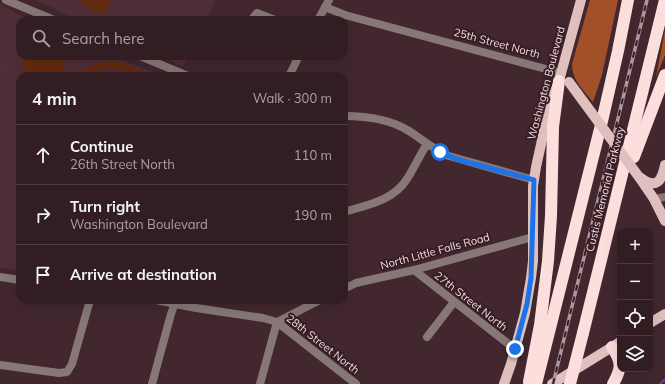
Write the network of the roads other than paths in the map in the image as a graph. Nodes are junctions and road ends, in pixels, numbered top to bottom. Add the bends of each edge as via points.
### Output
1 (6, 0) edge
2 (581, 0) edge
3 (628, 0) edge
4 (665, 0) edge
5 (327, 4) edge
6 (44, 16) edge
7 (254, 16) edge
8 (265, 16) edge
9 (320, 16) edge
10 (150, 60) edge
11 (297, 60) edge
12 (178, 72) edge
13 (291, 72) edge
14 (665, 75) edge
15 (563, 79) junction
16 (348, 116) edge
17 (427, 144) junction
18 (665, 165) edge
19 (639, 177) junction
20 (534, 180) junction
21 (665, 196) edge
22 (654, 200) junction
23 (348, 211) edge
24 (612, 217) junction
25 (665, 221) edge
26 (533, 236) junction
27 (414, 270) junction
28 (0, 277) edge
29 (16, 279) edge
30 (348, 287) edge
31 (454, 302) junction
32 (89, 304) edge
33 (174, 304) edge
34 (182, 304) edge
35 (312, 304) edge
36 (665, 314) edge
37 (653, 321) edge
38 (277, 322) junction
39 (427, 337) dead end
40 (616, 344) edge
41 (515, 349) junction
42 (538, 361) junction
43 (0, 365) edge
44 (622, 372) edge
45 (152, 384) edge
46 (260, 384) edge
47 (356, 384) edge
48 (504, 384) edge
49 (528, 384) edge
50 (536, 384) edge
51 (552, 384) edge
52 (570, 384) edge
53 (613, 384) edge
54 (616, 384) edge

1 - 6 street
2 - 15 main road, Washington Boulevard
3 - 42 highway, Custis Memorial Parkway via 611,82
4 - 24 highway, Custis Memorial Parkway
5 - 9 street
5 - 15 street, 25th Street North via 345,15
7 - 8 street via 257,13
10 - 12 street
11 - 13 street
14 - 24 highway
15 - 19 main road, bridge
15 - 20 main road, Washington Boulevard via 550,104
15 - 42 highway via 553,127 551,216
16 - 17 street via 369,117 388,122 408,130
17 - 20 street via 453,158
17 - 23 street via 407,178 394,193
18 - 19 main road via 662,176 656,183
19 - 22 main road
20 - 26 main road, Washington Boulevard
21 - 22 street
22 - 25 main road
24 - 52 highway, Custis Memorial Parkway, bridge
26 - 27 street, North Little Falls Road
26 - 41 main road, Washington Boulevard via 530,287
27 - 30 street, North Little Falls Road
27 - 31 street, 27th Street North
28 - 29 street
31 - 39 street
31 - 41 street, 27th Street North
32 - 43 street via 70,369 58,373
33 - 45 street
34 - 38 street
35 - 38 street
36 - 37 main road
38 - 46 street
38 - 47 street, 28th Street North
40 - 51 main road
40 - 53 highway via 620,366
41 - 48 main road, Washington Boulevard
42 - 49 highway
42 - 50 highway, Custis Memorial Parkway
44 - 54 highway

